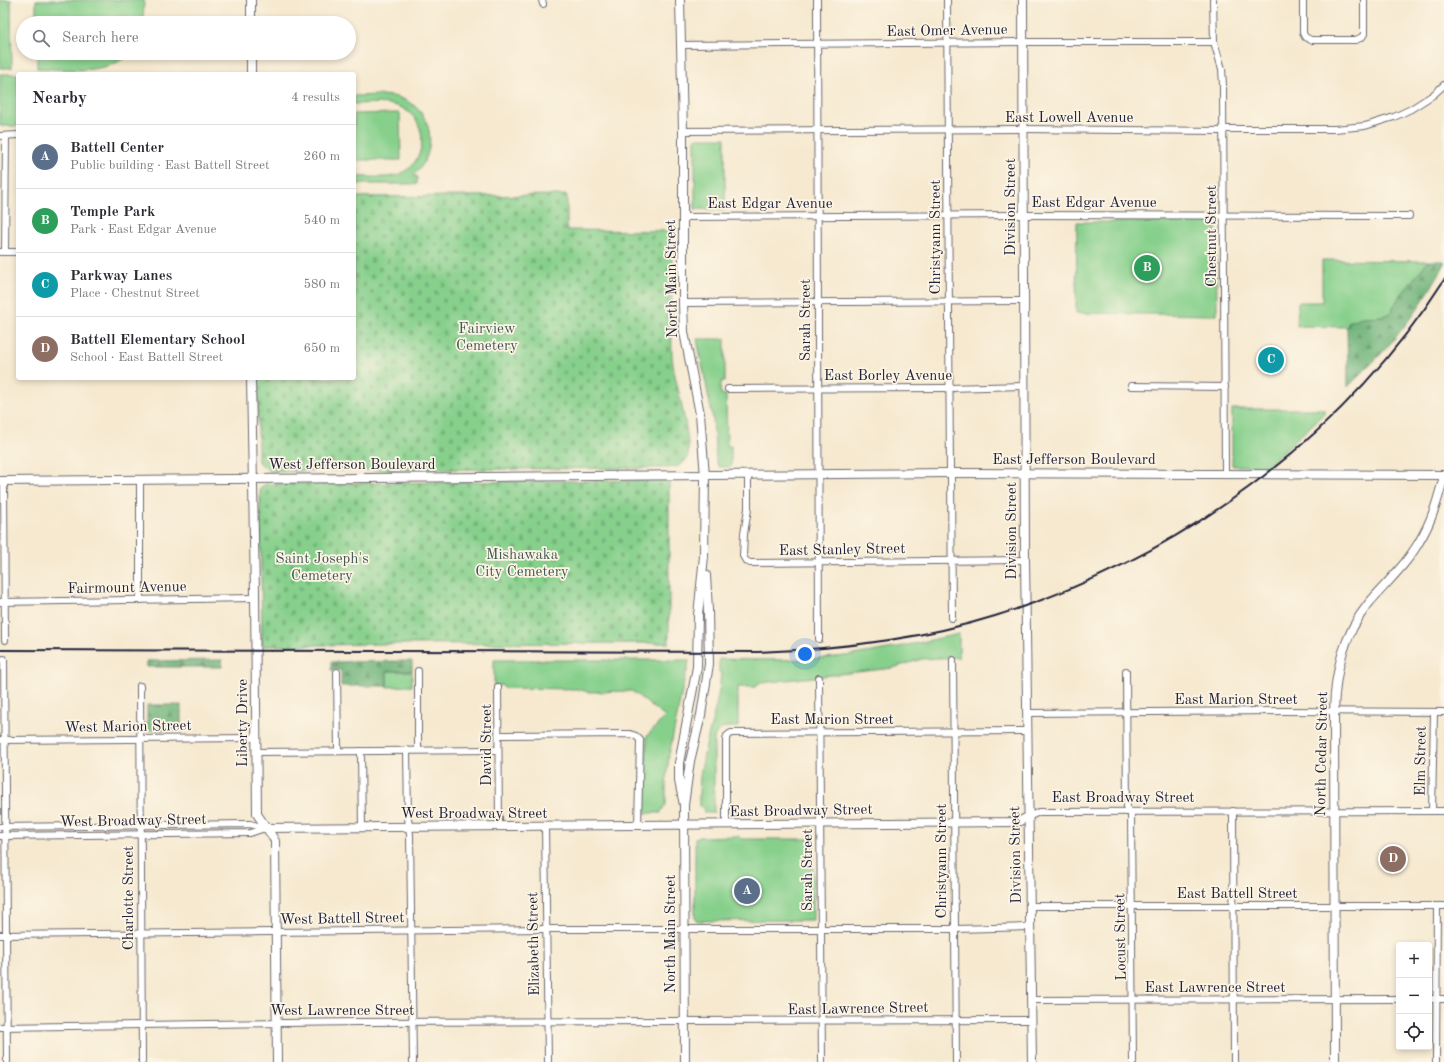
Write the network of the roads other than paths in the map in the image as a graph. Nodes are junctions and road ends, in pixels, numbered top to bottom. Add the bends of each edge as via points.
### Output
1 (250, 0) edge
2 (680, 0) edge
3 (817, 0) edge
4 (947, 0) edge
5 (1022, 0) edge
6 (1213, 0) edge
7 (1303, 0) edge
8 (1364, 0) edge
9 (251, 16) edge
10 (1023, 42) junction
11 (1214, 42) junction
12 (948, 43) junction
13 (817, 44) junction
14 (680, 45) junction
15 (251, 60) edge
16 (251, 72) edge
17 (1444, 85) edge
18 (948, 130) junction
19 (1023, 130) junction
20 (1224, 130) junction
21 (683, 131) junction
22 (817, 131) junction
23 (16, 135) edge
24 (3, 136) edge
25 (948, 215) junction
26 (1024, 215) junction
27 (817, 216) junction
28 (1224, 216) junction
29 (1409, 216) dead end
30 (683, 217) junction
31 (3, 252) edge
32 (16, 252) edge
33 (949, 301) junction
34 (1024, 301) junction
35 (818, 302) junction
36 (683, 303) junction
37 (251, 380) edge
38 (1025, 386) junction
39 (1130, 386) dead end
40 (1225, 387) junction
41 (819, 388) junction
42 (949, 388) junction
43 (728, 389) dead end
44 (950, 473) junction
45 (1025, 473) junction
46 (818, 474) junction
47 (1225, 474) junction
48 (748, 475) junction
49 (1444, 475) edge
50 (704, 476) junction
51 (254, 479) junction
52 (140, 480) junction
53 (2, 481) edge
54 (704, 556) junction
55 (1025, 560) junction
56 (952, 561) junction
57 (818, 562) junction
58 (255, 598) junction
59 (140, 600) junction
60 (2, 602) edge
61 (952, 618) dead end
62 (819, 639) dead end
63 (5, 640) dead end
64 (4, 659) dead end
65 (953, 660) dead end
66 (418, 671) dead end
67 (1126, 671) dead end
68 (337, 672) dead end
69 (819, 678) dead end
70 (140, 686) dead end
71 (498, 687) dead end
72 (1126, 712) junction
73 (1334, 712) junction
74 (1434, 712) junction
75 (1444, 712) edge
76 (1028, 713) junction
77 (953, 731) junction
78 (1028, 731) junction
79 (819, 732) junction
80 (499, 735) junction
81 (256, 738) junction
82 (140, 739) junction
83 (2, 740) edge
84 (408, 750) junction
85 (418, 750) junction
86 (498, 750) junction
87 (338, 751) junction
88 (361, 751) junction
89 (256, 752) junction
90 (684, 805) junction
91 (1233, 811) junction
92 (1334, 811) junction
93 (1432, 811) junction
94 (1444, 811) edge
95 (1129, 812) junction
96 (1028, 817) junction
97 (954, 823) junction
98 (820, 824) junction
99 (140, 825) junction
100 (684, 825) junction
101 (726, 825) junction
102 (499, 826) junction
103 (545, 826) junction
104 (638, 826) junction
105 (2, 827) edge
106 (410, 827) junction
107 (265, 828) junction
108 (362, 828) junction
109 (140, 834) junction
110 (3, 836) edge
111 (1030, 906) junction
112 (1132, 906) junction
113 (1233, 906) junction
114 (1334, 906) junction
115 (1437, 906) junction
116 (1444, 906) edge
117 (1030, 927) junction
118 (820, 928) junction
119 (546, 929) junction
120 (684, 929) junction
121 (955, 929) junction
122 (412, 931) junction
123 (276, 932) junction
124 (141, 933) junction
125 (3, 935) edge
126 (1396, 999) edge
127 (1432, 999) edge
128 (1436, 999) junction
129 (1444, 999) edge
130 (1031, 1000) junction
131 (1133, 1000) junction
132 (1234, 1000) junction
133 (1334, 1000) junction
134 (955, 1020) junction
135 (1031, 1020) junction
136 (685, 1021) junction
137 (821, 1021) junction
138 (547, 1022) junction
139 (276, 1023) junction
140 (412, 1023) junction
141 (142, 1025) junction
142 (3, 1027) edge
143 (7, 1062) edge
144 (142, 1062) edge
145 (277, 1062) edge
146 (413, 1062) edge
147 (548, 1062) edge
148 (685, 1062) edge
149 (822, 1062) edge
150 (956, 1062) edge
151 (1032, 1062) edge
152 (1133, 1062) edge
153 (1234, 1062) edge
154 (1335, 1062) edge
155 (1436, 1062) edge

1 - 9 street
2 - 14 street, North Main Street
3 - 13 street, Sarah Street
4 - 12 street, Christyann Street
5 - 10 street, Division Street
6 - 11 street, Chestnut Street
7 - 8 street via 1304,38 1356,40 1364,38
10 - 11 street, East Omer Avenue
10 - 12 street, East Omer Avenue
10 - 19 street, Division Street
11 - 20 street, Chestnut Street via 1223,76
12 - 13 street, East Omer Avenue
12 - 18 street, Christyann Street
13 - 14 street, East Omer Avenue
13 - 22 street, Sarah Street
14 - 21 street, North Main Street
15 - 16 street
17 - 20 street, East Lowell Avenue via 1411,109 1365,126 1335,129
18 - 19 street, East Lowell Avenue
18 - 22 street, East Lowell Avenue
18 - 25 street, Christyann Street
19 - 20 street, East Lowell Avenue
19 - 26 street, Division Street
20 - 28 street, Chestnut Street
21 - 22 street, East Lowell Avenue
21 - 30 street, North Main Street
22 - 27 street, Sarah Street
23 - 24 street
24 - 31 street
25 - 26 street, East Edgar Avenue
25 - 27 street, East Edgar Avenue
25 - 33 street, Christyann Street
26 - 28 street, East Edgar Avenue
26 - 34 street, Division Street
27 - 30 street, East Edgar Avenue
27 - 35 street, Sarah Street
28 - 29 street, East Edgar Avenue
28 - 40 street, Chestnut Street
30 - 36 street, North Main Street
31 - 32 street
33 - 34 street
33 - 35 street
33 - 42 street, Christyann Street
34 - 38 street, Division Street
35 - 36 street
35 - 41 street, Sarah Street
36 - 50 street, North Main Street via 684,332 700,414
37 - 51 street, Liberty Drive
38 - 42 street, East Borley Avenue
38 - 45 street, Division Street
39 - 40 street
40 - 47 street, Chestnut Street
41 - 42 street, East Borley Avenue
41 - 43 street, East Borley Avenue
41 - 46 street, Sarah Street
42 - 44 street, Christyann Street
44 - 45 street, East Jefferson Boulevard
44 - 46 street, East Jefferson Boulevard
44 - 56 street, Christyann Street
45 - 47 street, East Jefferson Boulevard
45 - 55 street, Division Street
46 - 48 street, East Jefferson Boulevard
46 - 57 street, Sarah Street
47 - 49 street, East Jefferson Boulevard
48 - 50 street, East Jefferson Boulevard
48 - 57 street, East Stanley Street via 748,509 743,556 746,561
49 - 73 street, North Cedar Street via 1432,515 1418,543 1408,559 1368,604 1347,640 1336,674
50 - 51 street, West Jefferson Boulevard
50 - 54 street, North Main Street
51 - 52 street, West Jefferson Boulevard
51 - 58 street, Liberty Drive
52 - 53 street, West Jefferson Boulevard
52 - 59 street
53 - 60 street
54 - 90 street, North Main Street via 696,667 679,763 679,781
54 - 90 street, North Main Street via 709,664
55 - 56 street, East Stanley Street
55 - 76 street, Division Street
56 - 57 street, East Stanley Street
56 - 61 street, Christyann Street
57 - 62 street, Sarah Street
58 - 59 street, Fairmount Avenue
58 - 81 street, Liberty Drive
59 - 60 street, Fairmount Avenue
60 - 63 street
64 - 83 street
65 - 77 street, Christyann Street
66 - 85 street
67 - 72 street, Locust Street
68 - 87 street
69 - 79 street, Sarah Street
70 - 82 street, Charlotte Street
71 - 80 street, David Street
72 - 73 street, East Marion Street
72 - 76 street, East Marion Street
72 - 95 street, Locust Street
73 - 74 street, East Marion Street
73 - 92 street, North Cedar Street
74 - 75 street, East Marion Street
74 - 93 street, Elm Street
76 - 78 street, Division Street
77 - 78 street, East Marion Street
77 - 79 street, East Marion Street
77 - 97 street, Christyann Street
78 - 96 street, Division Street
79 - 98 street, Sarah Street
79 - 101 street, East Marion Street via 728,734
80 - 86 street, David Street
80 - 104 street via 636,736 641,746
81 - 82 street, West Marion Street
81 - 89 street, Liberty Drive
82 - 83 street, West Marion Street
82 - 99 street, Charlotte Street
83 - 105 street
84 - 85 street
84 - 88 street
84 - 106 street
85 - 86 street
86 - 102 street, David Street
87 - 88 street
87 - 89 street
88 - 108 street
89 - 107 street, Liberty Drive via 257,814
90 - 100 street, North Main Street
91 - 92 street, East Broadway Street
91 - 95 street, East Broadway Street
91 - 113 street
92 - 93 street, East Broadway Street
92 - 114 street, North Cedar Street
93 - 94 street, East Broadway Street
95 - 96 street, East Broadway Street via 1039,812
95 - 112 street, Locust Street
96 - 97 street, East Broadway Street via 1018,822
96 - 111 street, Division Street
97 - 98 street, East Broadway Street
97 - 121 street, Christyann Street
98 - 101 street, East Broadway Street
98 - 118 street, Sarah Street
99 - 105 street, West Broadway Street
99 - 107 street, West Broadway Street via 250,824
99 - 109 street, Charlotte Street
100 - 101 street, East Broadway Street
100 - 104 street, West Broadway Street
100 - 120 street, North Main Street
102 - 103 street, West Broadway Street
102 - 106 street, West Broadway Street
103 - 104 street, West Broadway Street
103 - 119 street, Elizabeth Street
105 - 110 street
106 - 108 street, West Broadway Street
106 - 122 street
107 - 108 street, West Broadway Street
107 - 109 street, West Broadway Street via 250,833
107 - 123 street, Liberty Drive via 275,841
109 - 110 street, West Broadway Street
109 - 124 street, Charlotte Street
110 - 125 street
111 - 112 street, East Battell Street
111 - 117 street, Division Street
112 - 113 street, East Battell Street
112 - 131 street, Locust Street
113 - 114 street, East Battell Street
113 - 132 street
114 - 115 street, East Battell Street
114 - 133 street, North Cedar Street
115 - 116 street, East Battell Street
115 - 128 street
117 - 121 street
117 - 130 street, Division Street
118 - 120 street
118 - 121 street
118 - 137 street, Sarah Street
119 - 120 street, West Battell Street
119 - 122 street, West Battell Street
119 - 138 street, Elizabeth Street
120 - 136 street, North Main Street
121 - 134 street, Christyann Street
122 - 123 street, West Battell Street
122 - 140 street
123 - 124 street, West Battell Street
123 - 139 street, Liberty Drive
124 - 125 street, West Battell Street
124 - 141 street, Charlotte Street
125 - 142 street
126 - 133 street, East Lawrence Street
127 - 128 street
128 - 129 street
128 - 155 street
130 - 131 street, East Lawrence Street
130 - 135 street, Division Street
131 - 132 street, East Lawrence Street
131 - 152 street, Locust Street
132 - 133 street, East Lawrence Street
132 - 153 street
133 - 154 street, North Cedar Street
134 - 135 street, East Lawrence Street
134 - 137 street, East Lawrence Street
134 - 150 street, Christyann Street
135 - 151 street, Division Street
136 - 137 street, East Lawrence Street
136 - 138 street, West Lawrence Street
136 - 148 street, North Main Street
137 - 149 street, Sarah Street
138 - 140 street, West Lawrence Street
138 - 147 street, Elizabeth Street
139 - 140 street, West Lawrence Street
139 - 141 street, West Lawrence Street
139 - 145 street, Liberty Drive
140 - 146 street
141 - 142 street, West Lawrence Street
141 - 144 street, Charlotte Street
142 - 143 street

